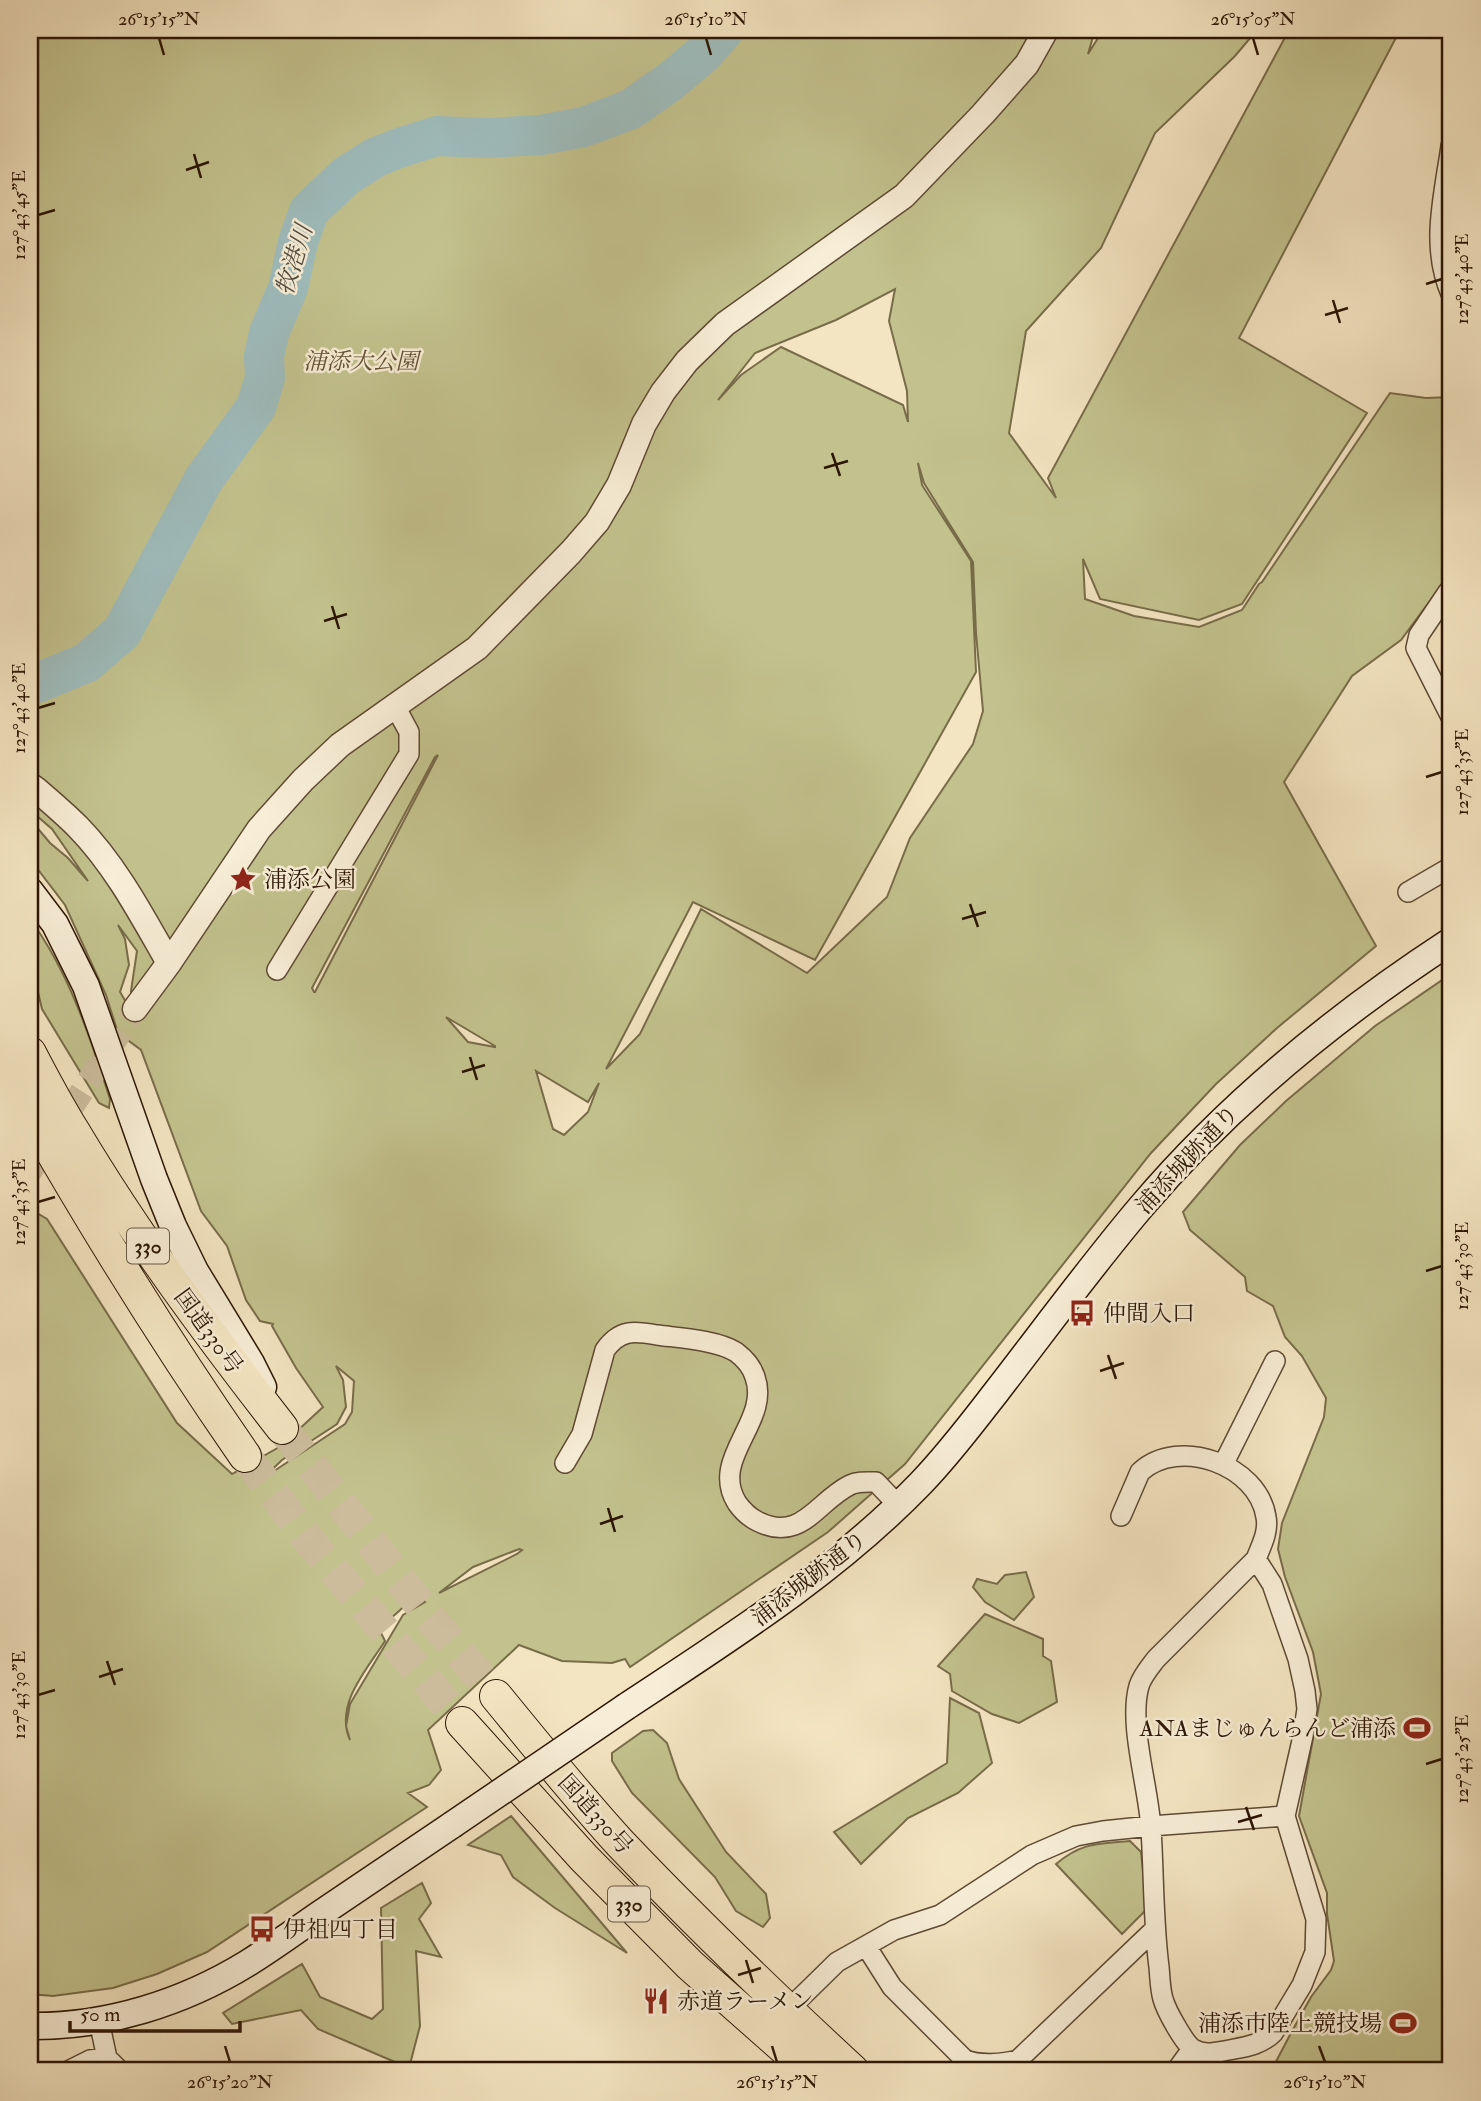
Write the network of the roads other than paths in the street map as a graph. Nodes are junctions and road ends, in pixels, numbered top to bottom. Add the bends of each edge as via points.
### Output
1 (1046, 30) edge
2 (1451, 146) edge
3 (1451, 293) edge
4 (1451, 590) edge
5 (395, 706) junction
6 (1451, 717) edge
7 (30, 785) edge
8 (1451, 867) edge
9 (30, 891) edge
10 (1408, 892) dead end
11 (1451, 941) edge
12 (169, 963) junction
13 (277, 970) dead end
14 (135, 1009) tunnel mouth
15 (30, 1053) edge
16 (30, 1114) edge
17 (30, 1146) edge
18 (73, 1191) junction
19 (1275, 1361) dead end
20 (282, 1428) joint
21 (245, 1456) tunnel mouth
22 (565, 1463) dead end
23 (1224, 1464) junction
24 (898, 1504) junction
25 (1121, 1516) dead end
26 (1256, 1559) junction
27 (496, 1696) tunnel mouth
28 (462, 1723) tunnel mouth
29 (1285, 1816) junction
30 (1151, 1826) junction
31 (1154, 1930) junction
32 (866, 1946) junction
33 (789, 2011) junction
34 (99, 2021) junction
35 (30, 2026) edge
36 (1192, 2049) junction
37 (113, 2065) edge
38 (68, 2071) edge
39 (810, 2071) edge
40 (852, 2071) edge
41 (1176, 2071) edge

1 - 5 street via 1027,64 904,196 726,324 687,360 644,424 620,485 572,552 477,648
2 - 3 street via 1439,249
4 - 6 street via 1419,635 1416,648
5 - 12 street via 340,745 259,829
5 - 13 street via 410,732 409,754
7 - 12 street via 78,827 107,863
8 - 10 street
9 - 20 main road via 55,924 86,986 173,1226 251,1363
11 - 24 main road, 浦添城跡通り via 1324,1031 1216,1125 1125,1227 956,1443
12 - 14 street
15 - 20 highway, 国道330号 / 330 via 133,1223
16 - 18 highway, 国道330号 / 330
17 - 18 main road
18 - 21 highway, 国道330号 / 330
19 - 23 street
22 - 24 street via 582,1434 606,1350 619,1336 643,1332 721,1345 735,1351 754,1373 758,1402 734,1455 729,1479 734,1498 748,1516 776,1527 798,1524 858,1482 876,1482
23 - 25 street via 1197,1457 1155,1461 1140,1472
23 - 26 street via 1248,1483 1266,1515
24 - 34 main road, 浦添城跡通り, bridge via 781,1602 247,1964 161,2004
26 - 29 street via 1272,1584 1298,1659 1306,1700
26 - 30 street via 1156,1659 1139,1687 1138,1734
27 - 33 highway, 国道330号 / 330 via 619,1841
28 - 39 highway, 国道330号 / 330 via 584,1858 690,1965
29 - 30 street
29 - 36 street via 1316,1919 1315,1952 1302,1985 1267,2039 1209,2054
30 - 31 street
30 - 32 street via 1089,1833 1052,1845 940,1915 894,1930
31 - 32 street via 1012,2062 971,2063 964,2059 892,1987
31 - 36 street via 1163,1999
32 - 33 street via 837,1962
33 - 40 highway, 国道330号 / 330
34 - 35 main road, 浦添城跡通り
34 - 37 street
36 - 41 street
37 - 38 street via 90,2060

